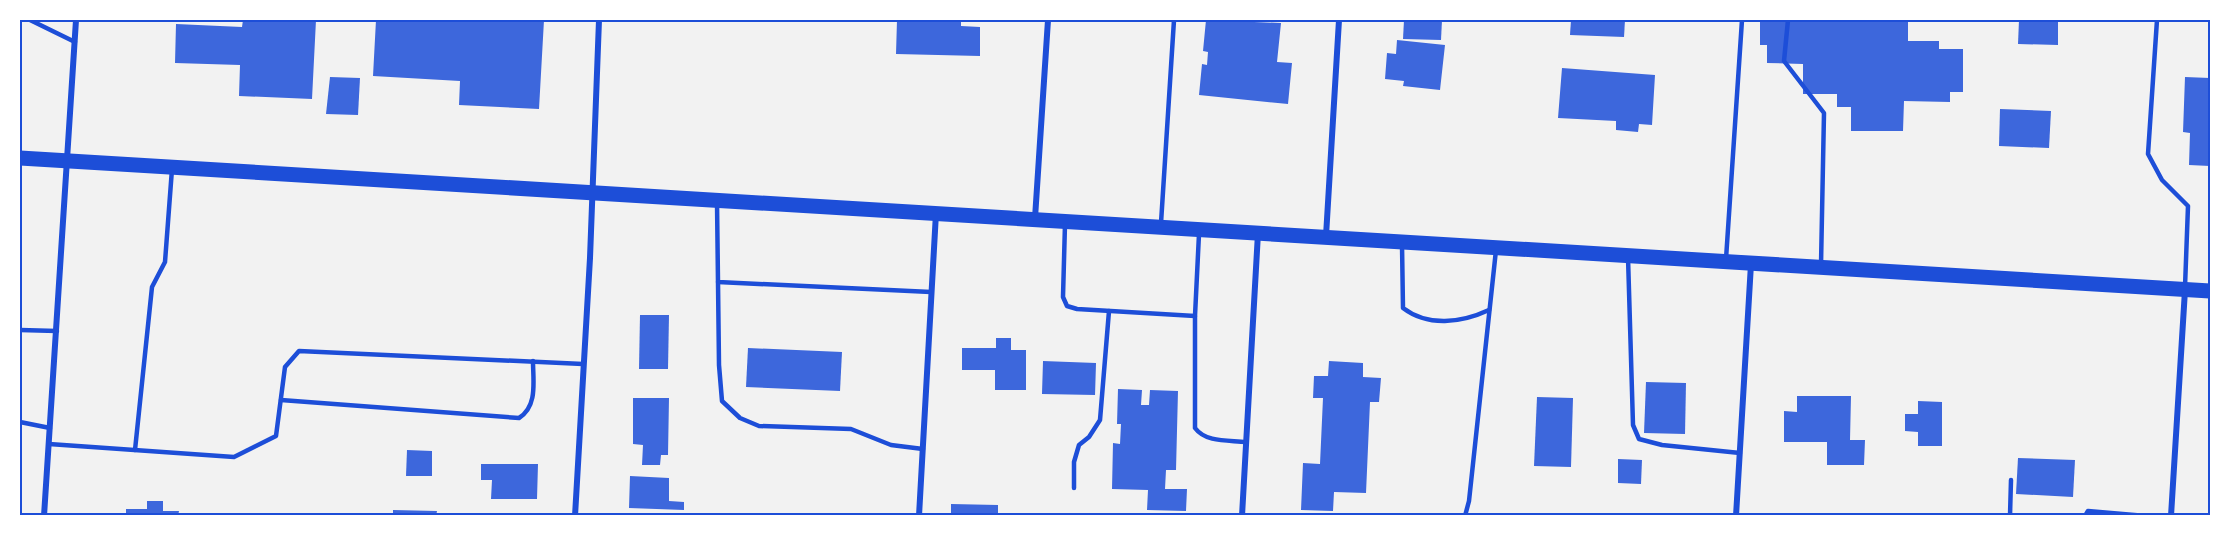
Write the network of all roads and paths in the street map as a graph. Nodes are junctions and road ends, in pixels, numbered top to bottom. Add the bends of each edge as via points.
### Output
1 (30, 20) edge
2 (76, 20) edge
3 (599, 20) edge
4 (1048, 20) edge
5 (1174, 20) edge
6 (1339, 20) edge
7 (1742, 20) edge
8 (1788, 20) edge
9 (2157, 20) edge
10 (75, 42) junction
11 (20, 158) edge
12 (68, 160) junction
13 (172, 168) junction
14 (592, 192) junction
15 (717, 200) junction
16 (936, 213) junction
17 (1035, 219) junction
18 (1065, 221) junction
19 (1161, 227) junction
20 (1200, 229) junction
21 (1258, 233) junction
22 (1326, 237) junction
23 (1402, 242) junction
24 (1496, 248) junction
25 (1628, 256) junction
26 (1725, 261) junction
27 (1751, 263) junction
28 (1821, 267) junction
29 (718, 282) junction
30 (2185, 290) junction
31 (2211, 291) edge
32 (932, 292) junction
33 (1489, 310) junction
34 (1109, 311) junction
35 (1195, 316) junction
36 (20, 330) edge
37 (57, 331) junction
38 (533, 361) junction
39 (583, 364) junction
40 (281, 400) junction
41 (20, 422) edge
42 (50, 428) junction
43 (1246, 442) junction
44 (49, 444) junction
45 (135, 450) junction
46 (923, 450) junction
47 (1740, 453) junction
48 (2011, 480) dead end
49 (1074, 488) dead end
50 (44, 516) edge
51 (575, 516) edge
52 (919, 516) edge
53 (1242, 516) edge
54 (1465, 516) edge
55 (1736, 516) edge
56 (2010, 516) edge
57 (2085, 516) edge
58 (2146, 516) edge
59 (2171, 516) edge

1 - 10 lane
2 - 10 street
3 - 14 street
4 - 17 street
5 - 19 lane
6 - 22 street
7 - 26 lane
8 - 28 lane via 1784,61 1824,113
9 - 30 lane via 2148,154 2163,180 2188,206
10 - 12 street
11 - 12 main road
12 - 13 main road
12 - 37 street
13 - 14 main road
13 - 45 lane via 165,262 152,287
14 - 15 main road
14 - 39 street
15 - 16 main road
15 - 29 lane
16 - 17 main road
16 - 32 street
17 - 18 main road
18 - 19 main road
18 - 34 lane via 1063,297 1067,306
19 - 20 main road
20 - 21 main road
20 - 35 lane
21 - 22 main road
21 - 43 street
22 - 23 main road
23 - 24 main road
23 - 33 lane via 1403,308 1415,317 1442,322 1471,318
24 - 25 main road
24 - 33 lane
25 - 26 main road
25 - 47 lane via 1633,425 1639,439
26 - 27 main road
27 - 28 main road
27 - 47 street
28 - 30 main road
29 - 32 lane
29 - 46 lane via 722,401 740,417 759,426 851,429 891,445
30 - 31 main road
30 - 59 street
32 - 46 street
33 - 54 lane
34 - 35 lane
34 - 49 lane via 1100,420 1079,445 1074,462
35 - 43 lane via 1195,428 1210,439
36 - 37 lane
37 - 42 street
38 - 39 lane
38 - 40 lane via 299,351 285,367
38 - 40 lane via 533,402 528,413 519,418
39 - 51 street
40 - 45 lane via 276,436 234,457
41 - 42 lane
42 - 44 street
43 - 53 street
44 - 45 lane
44 - 50 street
46 - 52 street
47 - 55 street
48 - 56 lane
57 - 58 lane via 2088,511

